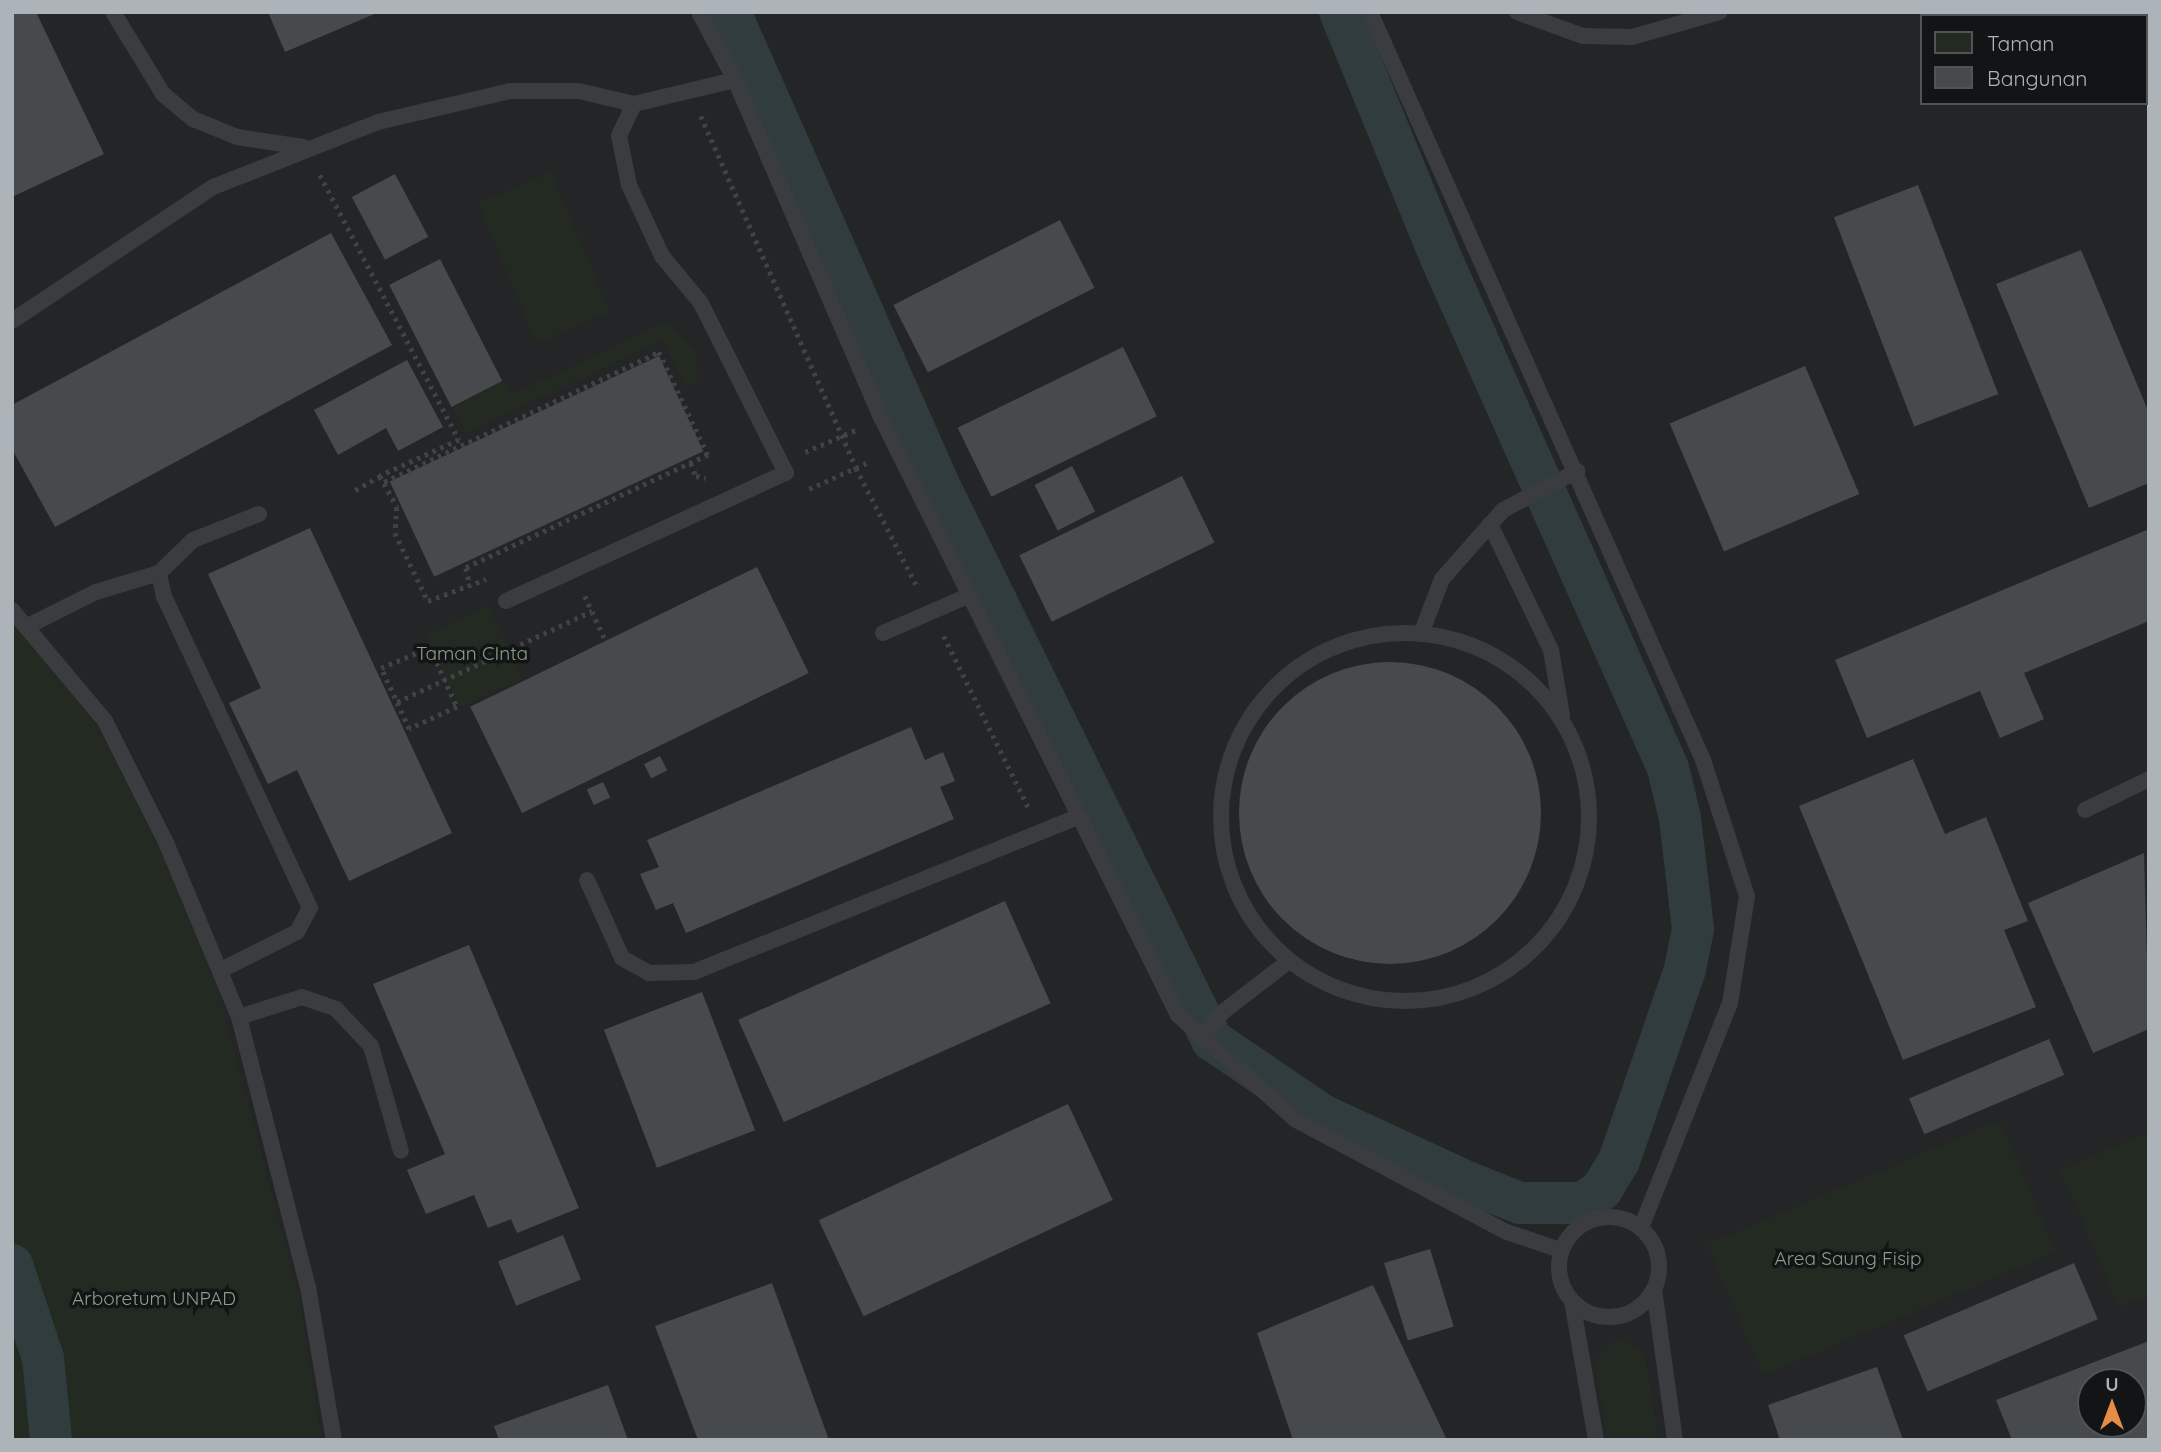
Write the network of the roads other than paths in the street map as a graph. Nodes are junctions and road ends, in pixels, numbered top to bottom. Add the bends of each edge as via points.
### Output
1 (113, 12) edge
2 (699, 12) edge
3 (1370, 12) edge
4 (1517, 12) edge
5 (1720, 12) edge
6 (735, 80) junction
7 (634, 104) junction
8 (306, 148) junction
9 (12, 321) edge
10 (1577, 471) junction
11 (259, 514) dead end
12 (1490, 524) junction
13 (159, 573) junction
14 (970, 595) junction
15 (506, 601) dead end
16 (12, 610) edge
17 (28, 626) junction
18 (883, 634) dead end
19 (1421, 634) junction
20 (1562, 719) junction
21 (2149, 779) edge
22 (2085, 810) dead end
23 (1081, 816) junction
24 (587, 880) dead end
25 (1289, 961) junction
26 (221, 970) junction
27 (239, 1017) junction
28 (1201, 1039) junction
29 (401, 1152) dead end
30 (1641, 1228) junction
31 (1560, 1250) junction
32 (1654, 1289) junction
33 (1572, 1301) junction
34 (334, 1440) edge
35 (1596, 1440) edge
36 (1675, 1440) edge

1 - 8 lane via 163,94 193,119 237,137
2 - 6 lane
3 - 10 lane
4 - 5 lane via 1583,36 1632,37
6 - 7 lane
6 - 14 lane via 882,419
7 - 8 lane via 579,90 510,90 379,122
7 - 15 lane via 619,136 629,186 662,256 701,303 786,473
8 - 9 lane via 169,212
10 - 12 lane via 1503,510
10 - 30 lane via 1703,760 1747,896 1730,1003
11 - 13 lane via 193,540
12 - 19 lane via 1442,579
12 - 20 lane via 1551,650
13 - 17 lane via 96,592
13 - 26 lane via 164,597 310,908 297,932
14 - 18 lane
14 - 23 lane
16 - 17 lane
17 - 26 lane via 105,720
19 - 20 lane via 1462,641 1501,658 1535,685
19 - 25 lane via 1317,654 1275,684 1243,726 1224,774 1219,826 1229,877 1254,923
20 - 25 lane via 1583,766 1591,817 1585,855 1562,914 1528,954 1485,982 1436,998 1384,1000 1334,987
21 - 22 lane
23 - 24 lane via 694,972 649,973 622,958
23 - 28 lane via 1178,1015
25 - 28 lane via 1224,1011
26 - 27 lane
27 - 29 lane via 302,997 336,1009 371,1046
27 - 34 lane via 308,1287
28 - 31 lane via 1296,1120 1497,1227
30 - 31 lane via 1619,1218 1595,1218 1573,1230
30 - 32 lane via 1657,1256
31 - 33 lane via 1559,1277
32 - 33 lane via 1642,1305 1606,1317
32 - 36 lane
33 - 35 lane

